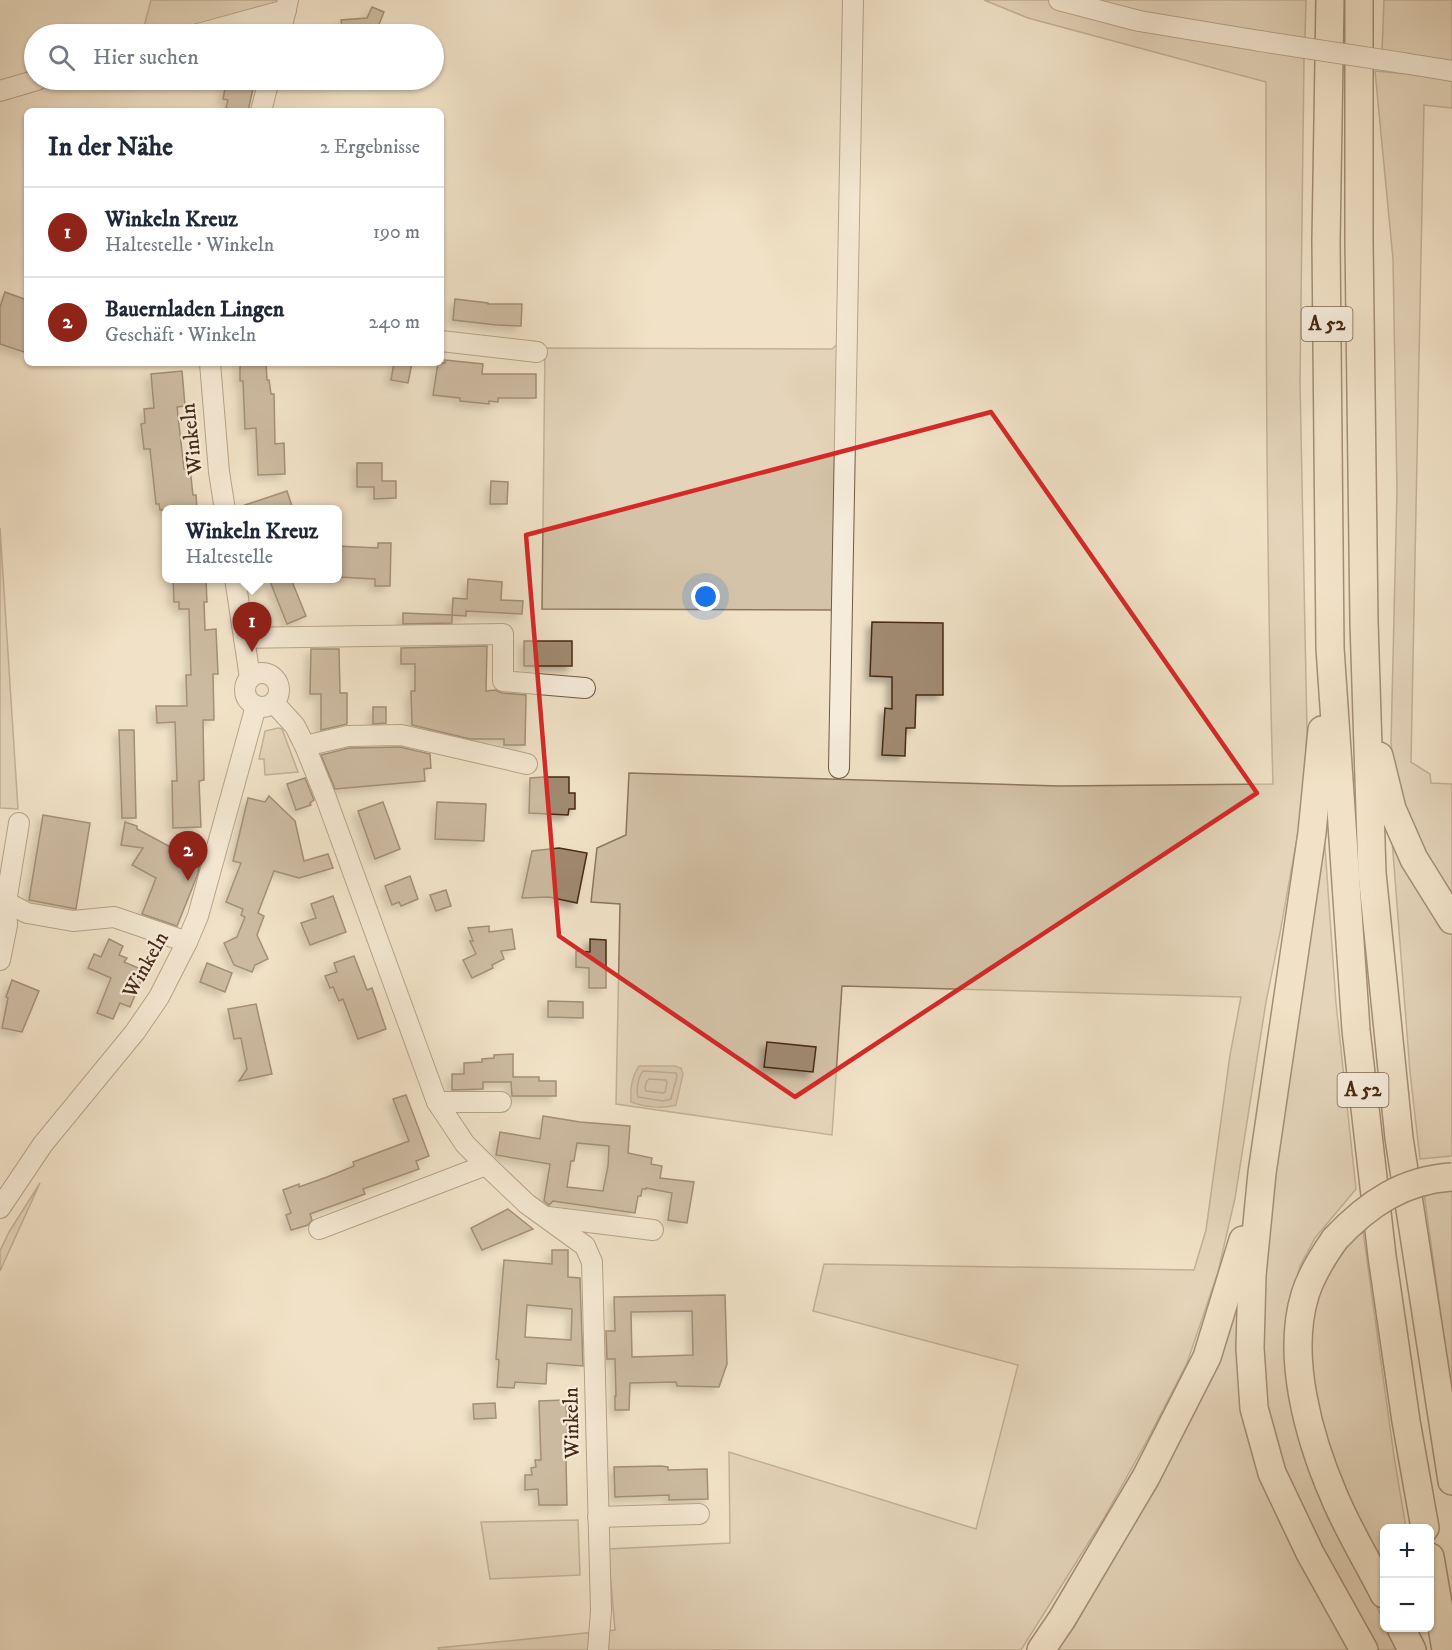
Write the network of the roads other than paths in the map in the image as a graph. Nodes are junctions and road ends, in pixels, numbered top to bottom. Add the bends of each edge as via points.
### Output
1 (853, 0) edge
2 (1059, 0) edge
3 (1330, 0) edge
4 (1359, 0) edge
5 (287, 5) edge
6 (229, 24) edge
7 (282, 24) edge
8 (1452, 71) edge
9 (24, 84) edge
10 (266, 90) edge
11 (0, 91) edge
12 (262, 108) edge
13 (444, 341) edge
14 (537, 352) dead end
15 (210, 366) edge
16 (224, 505) edge
17 (236, 583) edge
18 (244, 638) junction
19 (1330, 648) junction
20 (250, 678) junction
21 (585, 688) dead end
22 (1365, 701) junction
23 (265, 705) junction
24 (305, 746) junction
25 (527, 764) dead end
26 (839, 768) dead end
27 (19, 823) dead end
28 (6, 902) junction
29 (1452, 920) edge
30 (187, 942) junction
31 (0, 960) edge
32 (436, 1102) junction
33 (501, 1102) dead end
34 (486, 1166) junction
35 (1262, 1173) junction
36 (1452, 1177) edge
37 (0, 1208) edge
38 (546, 1217) junction
39 (319, 1230) dead end
40 (653, 1230) dead end
41 (1452, 1481) edge
42 (699, 1514) dead end
43 (598, 1517) junction
44 (1424, 1524) edge
45 (1434, 1578) edge
46 (1380, 1586) edge
47 (1403, 1632) edge
48 (598, 1650) edge
49 (1041, 1650) edge
50 (1364, 1650) edge
51 (1412, 1650) edge
52 (1446, 1650) edge

1 - 26 street
2 - 8 street, bridge via 1139,21
3 - 19 highway, A 52 via 1326,241
4 - 22 highway, A 52
5 - 6 street
5 - 7 street
9 - 11 street
10 - 12 street
13 - 14 street
15 - 16 street, Winkeln
17 - 18 street, Winkeln
18 - 20 street, Winkeln
18 - 21 street via 503,634 503,681
19 - 35 highway via 1312,833
19 - 44 highway, A 52 via 1356,1030 1382,1256
20 - 23 street, Winkeln via 245,687 249,702
20 - 23 street, Winkeln via 262,673 276,680 278,697
22 - 29 highway via 1392,809 1414,860
22 - 41 highway, A 52 via 1372,873 1394,1095
23 - 24 street, Winkeln via 295,726
23 - 30 street, Winkeln
24 - 25 street via 348,736 401,735
24 - 32 street, Winkeln
27 - 28 street
28 - 30 street via 27,913 73,921 114,917
28 - 31 street via 7,925
30 - 37 street, Winkeln via 159,997 135,1032 43,1144
32 - 33 street
32 - 34 street, Winkeln via 465,1144
34 - 38 street, Winkeln
34 - 39 street
35 - 49 highway via 1207,1357 1146,1477
35 - 50 highway via 1252,1286 1250,1348 1254,1408 1272,1473 1310,1553
36 - 46 highway, bridge via 1395,1191 1352,1221 1322,1257 1305,1295 1298,1334 1300,1374 1317,1451 1335,1497
38 - 40 street, Winkeln
38 - 43 street, Winkeln via 585,1246 592,1263
42 - 43 street
43 - 48 street, Winkeln
45 - 52 highway
47 - 51 highway

